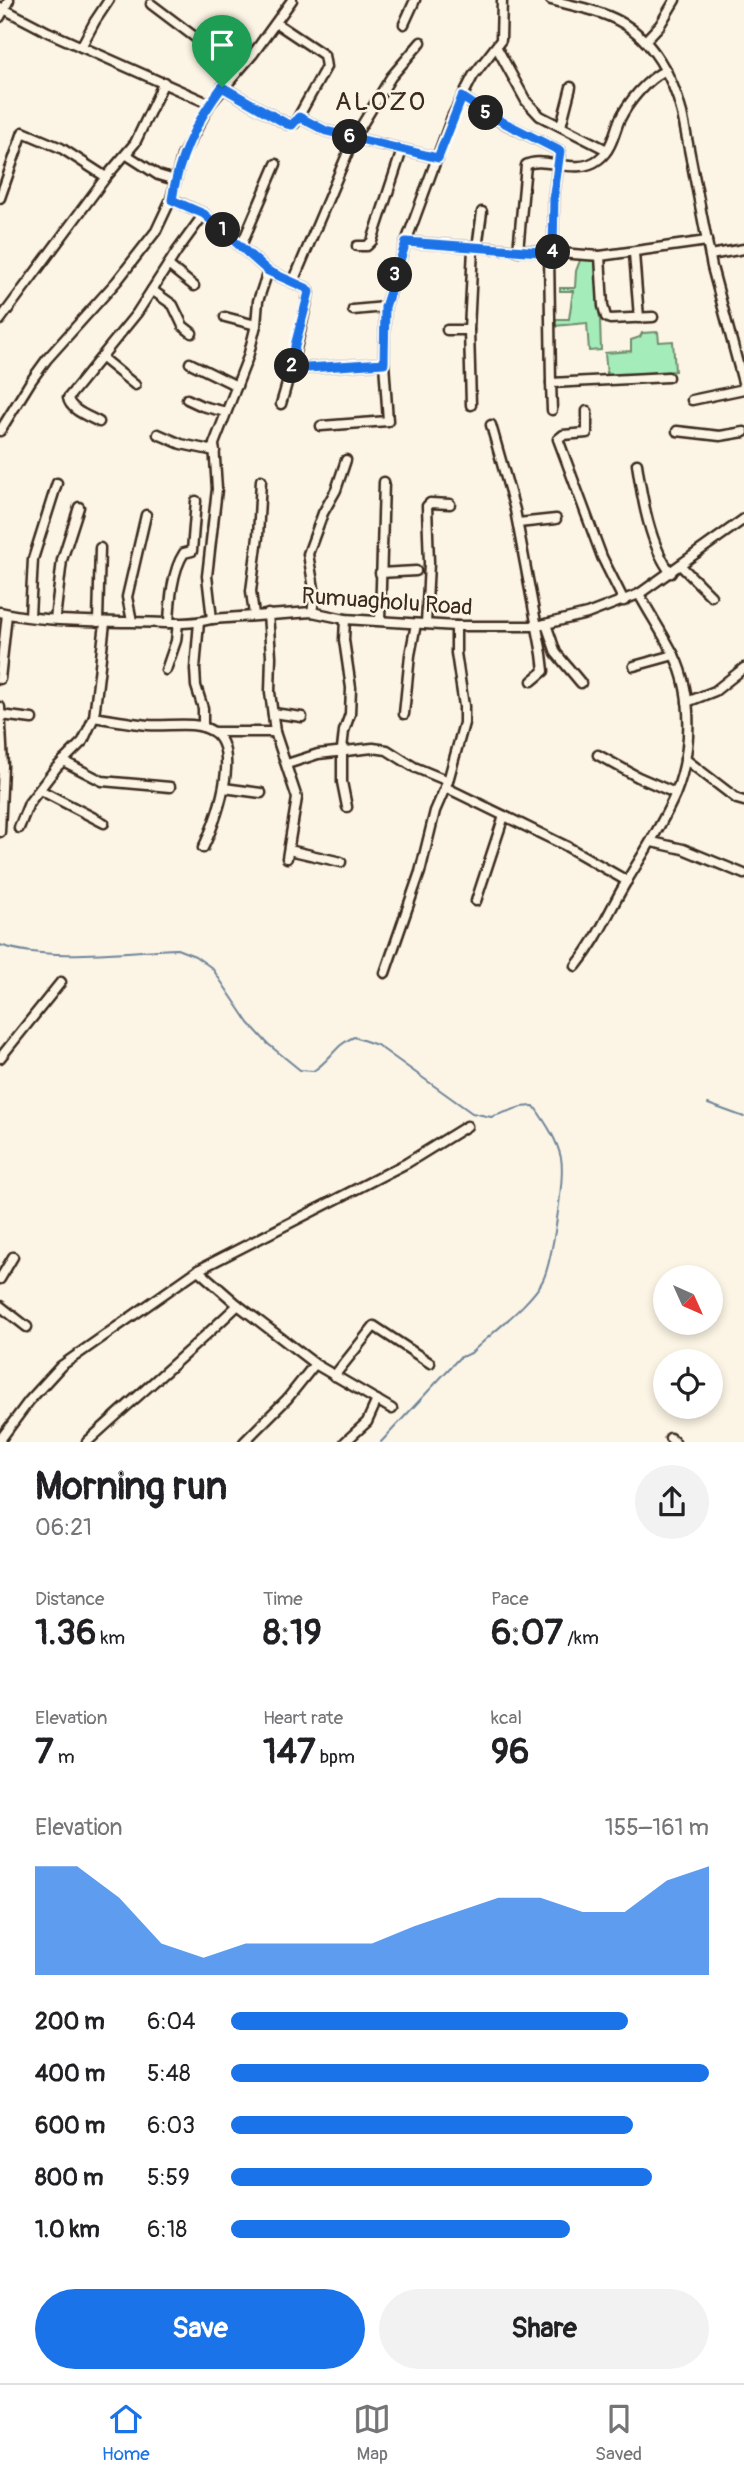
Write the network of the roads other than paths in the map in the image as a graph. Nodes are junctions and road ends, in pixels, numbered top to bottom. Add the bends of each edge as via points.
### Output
1 (9, 0) edge
2 (109, 0) edge
3 (292, 0) edge
4 (415, 0) edge
5 (502, 0) edge
6 (551, 0) edge
7 (675, 0) edge
8 (568, 2) edge
9 (150, 4) dead end
10 (1, 11) edge
11 (276, 23) junction
12 (404, 24) dead end
13 (645, 41) junction
14 (421, 42) dead end
15 (81, 47) junction
16 (497, 48) junction
17 (666, 70) junction
18 (236, 74) junction
19 (164, 82) junction
20 (222, 87) junction
21 (571, 87) dead end
22 (462, 97) junction
23 (209, 104) junction
24 (299, 117) junction
25 (561, 127) junction
26 (354, 138) junction
27 (402, 150) junction
28 (607, 150) junction
29 (127, 155) junction
30 (438, 158) junction
31 (276, 164) dead end
32 (559, 166) junction
33 (106, 177) junction
34 (175, 180) junction
35 (0, 198) edge
36 (172, 200) junction
37 (482, 212) dead end
38 (204, 214) junction
39 (406, 242) junction
40 (708, 242) junction
41 (241, 246) junction
42 (357, 246) dead end
43 (475, 248) junction
44 (744, 249) edge
45 (518, 251) junction
46 (551, 253) junction
47 (634, 253) junction
48 (710, 255) junction
49 (600, 256) junction
50 (168, 265) junction
51 (268, 271) junction
52 (293, 282) junction
53 (194, 286) dead end
54 (152, 290) junction
55 (385, 307) junction
56 (353, 310) dead end
57 (225, 317) dead end
58 (653, 317) dead end
59 (639, 318) junction
60 (0, 320) edge
61 (256, 325) junction
62 (447, 330) dead end
63 (469, 330) junction
64 (192, 333) dead end
65 (103, 358) junction
66 (190, 363) dead end
67 (384, 363) junction
68 (292, 369) junction
69 (668, 377) dead end
70 (551, 383) junction
71 (135, 385) dead end
72 (237, 386) junction
73 (744, 387) edge
74 (187, 399) dead end
75 (692, 400) dead end
76 (281, 404) dead end
77 (471, 405) dead end
78 (552, 410) dead end
79 (587, 411) dead end
80 (226, 412) junction
81 (99, 422) dead end
82 (491, 425) dead end
83 (321, 426) dead end
84 (0, 431) edge
85 (677, 431) dead end
86 (744, 432) edge
87 (158, 434) dead end
88 (215, 451) junction
89 (346, 460) dead end
90 (636, 464) dead end
91 (261, 480) dead end
92 (384, 482) dead end
93 (57, 483) dead end
94 (196, 501) dead end
95 (450, 504) dead end
96 (79, 507) dead end
97 (146, 515) dead end
98 (556, 519) dead end
99 (741, 521) edge
100 (518, 523) junction
101 (744, 532) edge
102 (100, 548) dead end
103 (681, 566) junction
104 (416, 571) dead end
105 (380, 573) junction
106 (671, 573) junction
107 (639, 594) junction
108 (711, 596) dead end
109 (624, 601) junction
110 (312, 612) junction
111 (4, 613) edge
112 (268, 614) junction
113 (254, 615) junction
114 (30, 616) junction
115 (55, 619) junction
116 (212, 619) junction
117 (345, 619) junction
118 (380, 620) junction
119 (132, 621) junction
120 (199, 622) junction
121 (101, 623) junction
122 (173, 623) junction
123 (416, 624) junction
124 (426, 624) junction
125 (547, 624) junction
126 (456, 626) junction
127 (537, 626) junction
128 (674, 656) junction
129 (635, 666) dead end
130 (744, 667) edge
131 (166, 670) dead end
132 (0, 679) edge
133 (532, 681) dead end
134 (581, 683) dead end
135 (687, 702) junction
136 (0, 707) edge
137 (273, 713) junction
138 (404, 714) dead end
139 (1, 715) edge
140 (94, 717) junction
141 (302, 717) dead end
142 (32, 719) dead end
143 (203, 727) junction
144 (215, 732) junction
145 (275, 732) junction
146 (342, 749) junction
147 (598, 754) dead end
148 (685, 759) junction
149 (63, 761) junction
150 (287, 764) junction
151 (447, 784) junction
152 (170, 787) dead end
153 (224, 788) junction
154 (40, 790) junction
155 (261, 793) dead end
156 (675, 793) junction
157 (744, 801) edge
158 (347, 807) dead end
159 (504, 816) junction
160 (104, 823) dead end
161 (19, 828) dead end
162 (0, 832) edge
163 (652, 842) junction
164 (203, 848) dead end
165 (341, 863) dead end
166 (744, 874) edge
167 (627, 881) junction
168 (476, 901) dead end
169 (576, 966) dead end
170 (385, 973) dead end
171 (61, 982) dead end
172 (0, 1058) edge
173 (467, 1126) dead end
174 (13, 1256) dead end
175 (198, 1270) junction
176 (0, 1279) edge
177 (238, 1305) junction
178 (0, 1306) edge
179 (27, 1327) dead end
180 (430, 1363) dead end
181 (315, 1364) junction
182 (334, 1376) junction
183 (377, 1401) junction
184 (392, 1409) dead end
185 (0, 1440) edge
186 (87, 1441) edge
187 (244, 1441) edge
188 (345, 1441) edge

1 - 10 street
2 - 15 street
3 - 11 street
4 - 12 street
5 - 16 street via 502,36
6 - 8 street
7 - 13 street
8 - 13 street via 621,22
9 - 18 street
10 - 15 street
11 - 18 street
11 - 24 street via 324,55 327,62
13 - 17 street
14 - 26 street via 391,77
15 - 19 street
16 - 22 street
16 - 25 street via 526,102
17 - 28 street via 650,80 631,103
17 - 40 street via 682,113
18 - 20 street
19 - 23 street
19 - 29 street
20 - 23 street
20 - 24 street via 287,124
21 - 25 street
22 - 30 street
22 - 32 street via 557,148
23 - 34 street
24 - 26 street
25 - 28 street
26 - 27 street
26 - 52 street
27 - 30 street
27 - 42 street via 372,241
28 - 32 street via 587,165
29 - 33 street
29 - 34 street
30 - 39 street
31 - 41 street
32 - 45 street via 526,165
32 - 46 street
33 - 35 street via 61,148 23,132
33 - 60 street
34 - 36 street
36 - 38 street
36 - 84 street via 156,231 47,359
37 - 43 street
38 - 41 street
38 - 50 street
39 - 43 street
39 - 55 street
40 - 47 street
40 - 48 street
41 - 51 street
43 - 45 street
43 - 63 street
44 - 48 street
45 - 46 street
46 - 49 street
46 - 70 street
47 - 49 street
47 - 59 street
48 - 73 street
49 - 59 street via 605,315 610,319
50 - 53 street
50 - 54 street
51 - 52 street
51 - 61 street
52 - 68 street via 309,292
54 - 64 street via 173,305 183,326
54 - 65 street
55 - 56 street
55 - 67 street
57 - 61 street
58 - 59 street
61 - 72 street
62 - 63 street
63 - 77 street
65 - 71 street
65 - 81 street via 82,377 67,400
66 - 72 street
67 - 68 street
67 - 83 street via 388,421
68 - 76 street
69 - 70 street
70 - 78 street
72 - 80 street
73 - 75 street
74 - 80 street
79 - 109 street via 587,433 558,439
80 - 88 street
82 - 100 street
85 - 86 street via 720,436
87 - 88 street
88 - 116 street via 217,489 207,576
89 - 110 street via 308,554 315,594
90 - 106 street via 658,550
91 - 113 street via 251,592
92 - 105 street
93 - 114 street via 33,559
94 - 122 street via 192,551 184,552 174,581
95 - 124 street via 427,506
96 - 115 street via 62,560
97 - 119 street via 128,597
98 - 100 street
99 - 101 street
99 - 103 street, Rumuagholu Road
100 - 127 street
102 - 121 street
103 - 106 street, Rumuagholu Road
103 - 108 street
104 - 105 street
105 - 118 street
106 - 107 street, Rumuagholu Road
107 - 109 street, Rumuagholu Road
107 - 128 street
109 - 125 street, Rumuagholu Road
110 - 112 street, Rumuagholu Road
110 - 117 street, Rumuagholu Road
111 - 114 street, Rumuagholu Road
111 - 132 street
112 - 113 street, Rumuagholu Road
112 - 137 street
113 - 116 street, Rumuagholu Road
114 - 115 street, Rumuagholu Road
115 - 121 street, Rumuagholu Road
116 - 120 street, Rumuagholu Road
117 - 118 street, Rumuagholu Road
117 - 146 street via 351,688
118 - 123 street, Rumuagholu Road
119 - 121 street, Rumuagholu Road
119 - 122 street, Rumuagholu Road
120 - 122 street, Rumuagholu Road
120 - 143 street via 195,669
121 - 140 street
122 - 131 street via 176,641
123 - 124 street, Rumuagholu Road
123 - 138 street
124 - 126 street, Rumuagholu Road
125 - 127 street, Rumuagholu Road
125 - 134 street via 556,653
126 - 127 street, Rumuagholu Road
126 - 151 street via 464,723
127 - 133 street via 544,671
128 - 129 street
128 - 135 street
130 - 135 street via 715,691
135 - 148 street
136 - 139 street
137 - 141 street
137 - 145 street
139 - 142 street
139 - 162 street
140 - 143 street
140 - 149 street via 83,741
143 - 144 street
144 - 145 street
144 - 153 street via 223,746
145 - 150 street
146 - 150 street
146 - 151 street via 387,750
146 - 158 street
147 - 156 street
148 - 156 street
148 - 157 street
149 - 152 street via 102,781
149 - 154 street
150 - 165 street via 298,798 288,854
151 - 159 street
151 - 170 street
153 - 155 street
153 - 164 street
154 - 160 street
154 - 161 street
156 - 163 street
159 - 167 street
159 - 168 street
163 - 166 street
163 - 167 street
167 - 169 street
171 - 172 street
173 - 175 street via 407,1163
174 - 176 street
175 - 177 street
175 - 185 street via 61,1366
177 - 181 street
177 - 186 street
178 - 179 street
180 - 182 street via 374,1326
181 - 182 street
181 - 187 street
182 - 183 street
183 - 184 street
183 - 188 street via 367,1422

